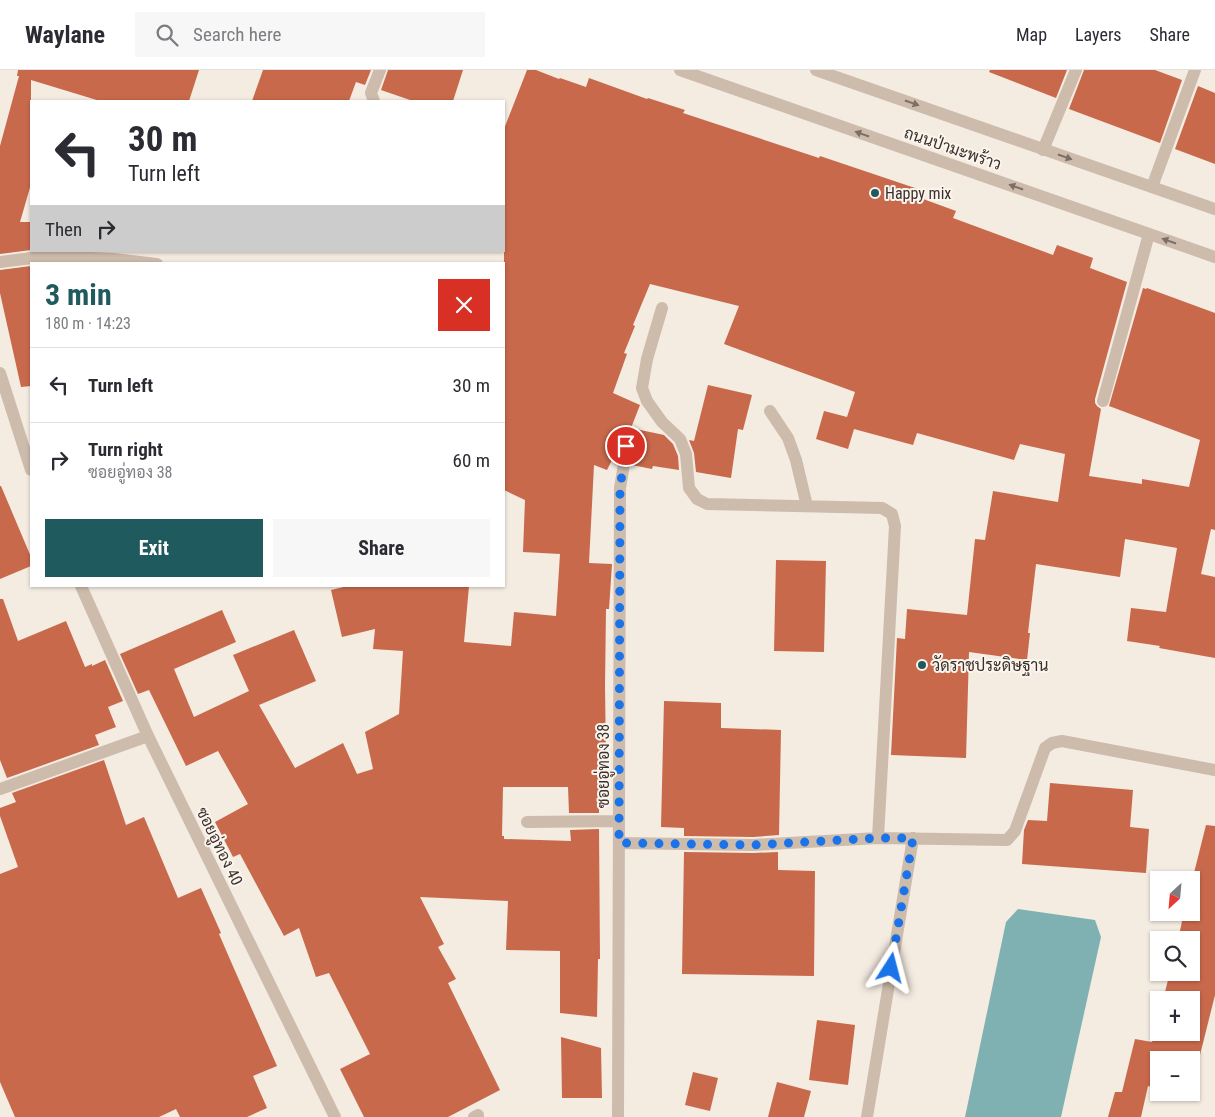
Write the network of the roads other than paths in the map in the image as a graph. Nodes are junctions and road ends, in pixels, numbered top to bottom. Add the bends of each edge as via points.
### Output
1 (380, 70) edge
2 (680, 70) edge
3 (816, 70) edge
4 (1076, 70) edge
5 (1195, 70) edge
6 (374, 100) edge
7 (1044, 150) junction
8 (1152, 187) junction
9 (1215, 209) edge
10 (1149, 234) junction
11 (1215, 257) edge
12 (0, 262) edge
13 (140, 262) edge
14 (662, 308) dead end
15 (0, 373) edge
16 (1103, 401) dead end
17 (770, 411) dead end
18 (626, 446) dead end
19 (30, 467) edge
20 (807, 506) junction
21 (81, 587) edge
22 (148, 736) junction
23 (1215, 770) edge
24 (0, 790) edge
25 (619, 821) junction
26 (528, 822) dead end
27 (878, 838) junction
28 (913, 838) junction
29 (619, 843) junction
30 (335, 1117) edge
31 (474, 1117) edge
32 (478, 1117) edge
33 (618, 1117) edge
34 (866, 1117) edge

1 - 6 street via 371,93
10 -> 2 street, ถนนป่ามะพร้าว
3 -> 7 street, ถนนป่ามะพร้าว
4 - 7 street
5 - 8 street
7 -> 8 street, ถนนป่ามะพร้าว
8 - 9 street, ถนนป่ามะพร้าว
11 -> 10 street, ถนนป่ามะพร้าว
10 - 16 street
12 - 13 street via 47,256
14 - 20 street via 642,388 662,422 680,439 686,454 689,488 697,499 707,504
15 - 19 street
17 - 20 street via 788,438
18 - 25 street, ซอยอู่ทอง 38 via 620,488
20 - 27 street via 882,508 892,514 895,526
21 - 22 street, ซอยอู่ทอง 40
22 - 24 street
22 - 30 street, ซอยอู่ทอง 40
23 - 28 street via 1062,741 1052,742 1045,748 1015,831 1007,840
25 - 26 street
25 - 29 street, ซอยอู่ทอง 38
27 - 28 street
27 - 29 street via 753,845
28 - 34 street
29 - 33 street, ซอยอู่ทอง 38
31 - 32 street

